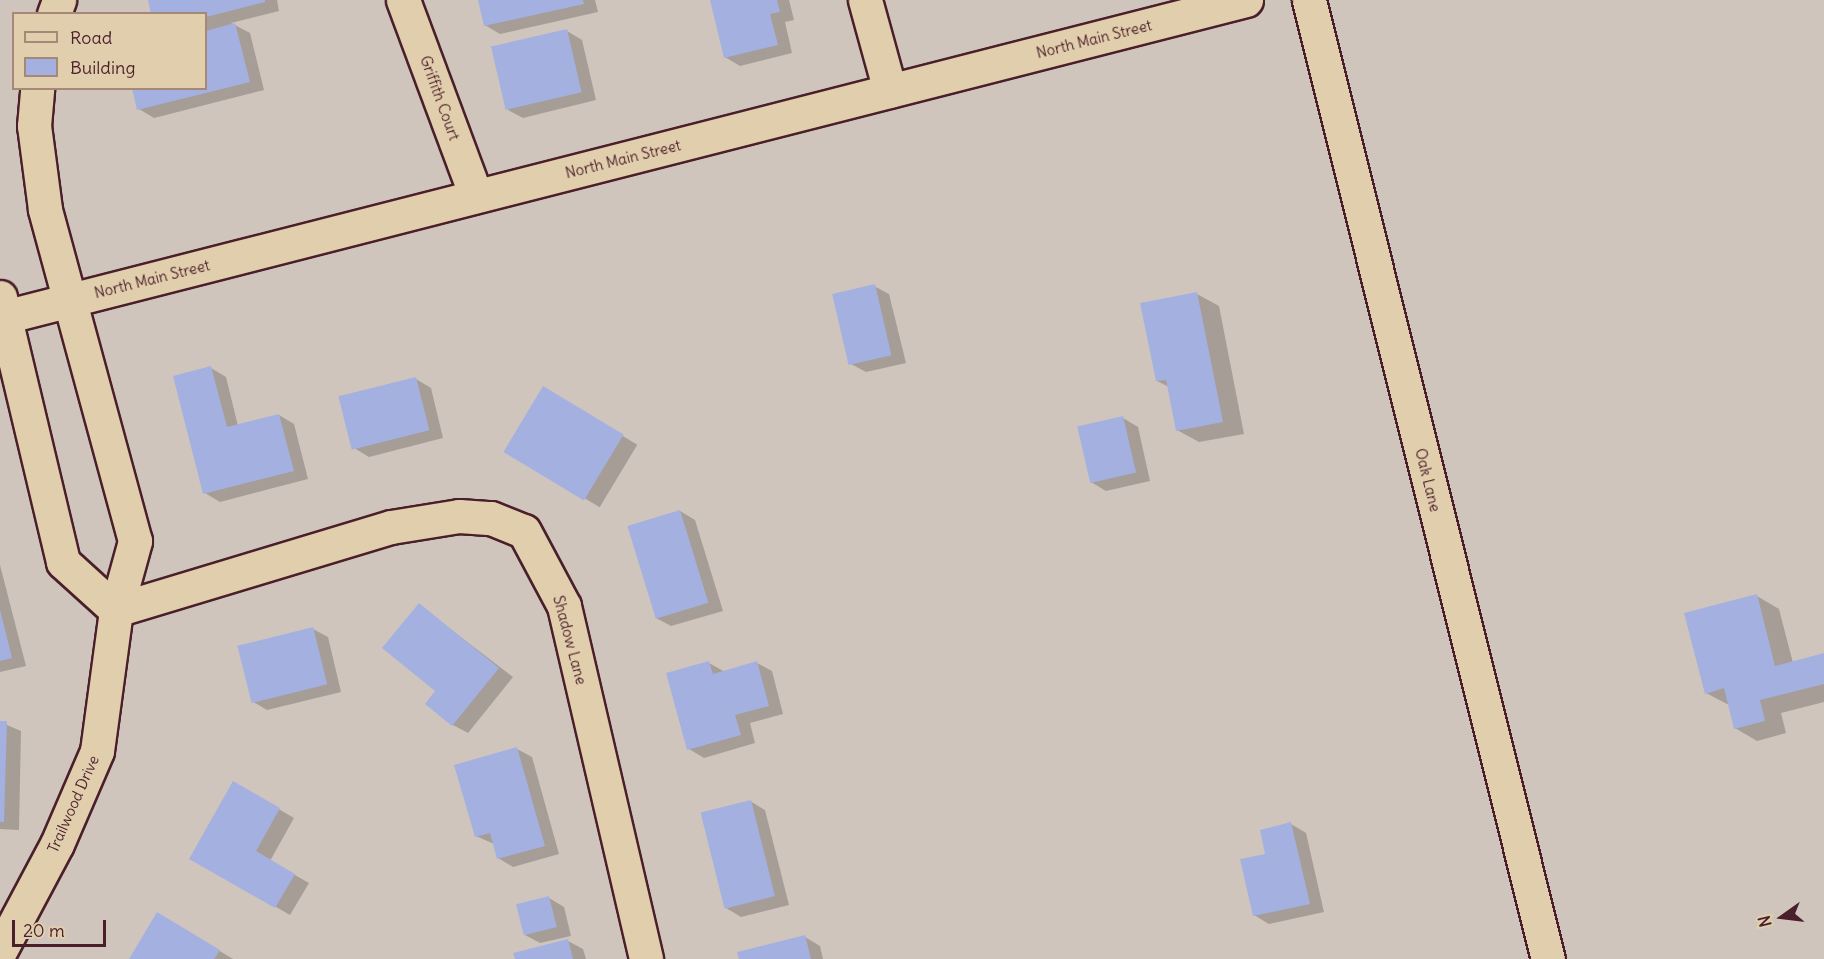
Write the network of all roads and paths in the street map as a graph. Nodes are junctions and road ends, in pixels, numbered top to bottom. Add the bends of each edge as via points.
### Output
1 (403, 0) edge
2 (866, 0) edge
3 (1246, 0) edge
4 (1309, 0) edge
5 (37, 90) edge
6 (890, 91) junction
7 (476, 196) junction
8 (69, 300) junction
9 (1, 311) edge
10 (116, 610) junction
11 (0, 951) edge
12 (646, 959) edge
13 (1548, 959) edge

1 - 7 street, Griffith Court
2 - 6 street
3 - 6 street, North Main Street
4 - 13 street, Oak Lane
5 - 8 street, Trailwood Drive via 34,126 45,209
6 - 7 street, North Main Street
7 - 8 street, North Main Street
8 - 9 street, North Main Street
8 - 10 street, Trailwood Drive via 135,542
9 - 10 street via 63,562
10 - 11 street, Trailwood Drive via 97,751 57,844
10 - 12 street, Shadow Lane via 391,527 459,516 491,518 525,531 564,606

